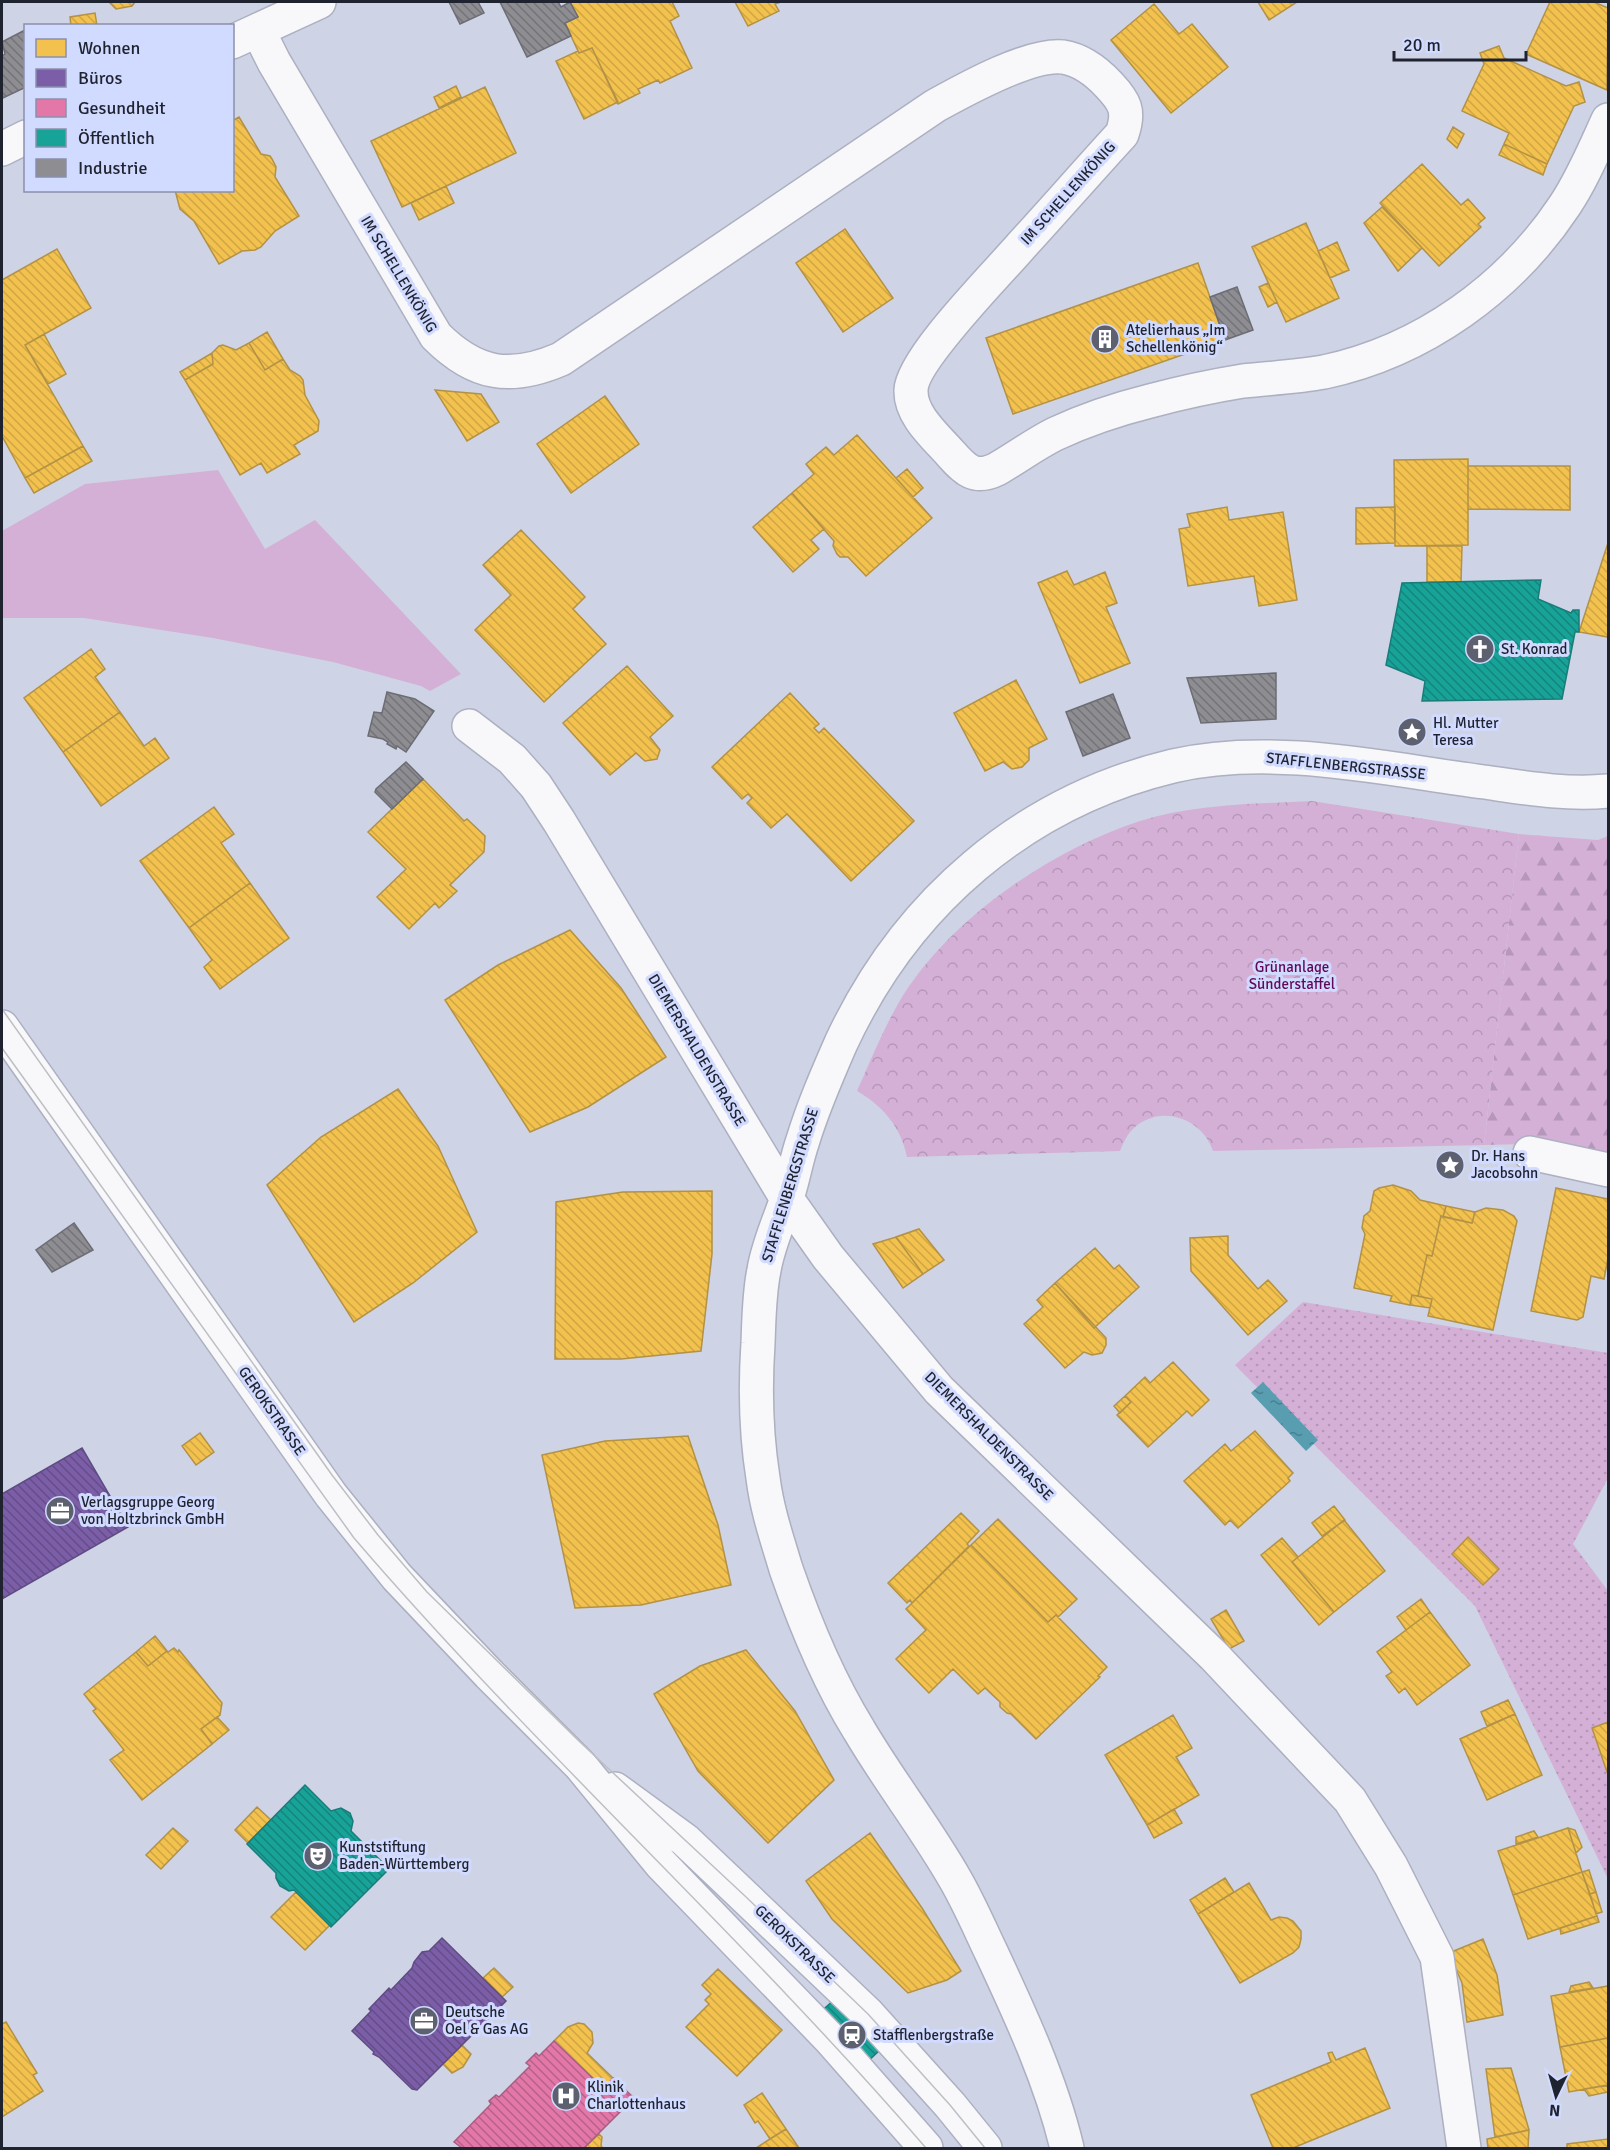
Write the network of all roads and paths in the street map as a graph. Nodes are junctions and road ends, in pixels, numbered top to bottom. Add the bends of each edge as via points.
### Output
1 (319, 2) edge
2 (245, 36) edge
3 (1608, 120) edge
4 (24, 138) edge
5 (2, 149) edge
6 (469, 726) dead end
7 (1608, 790) edge
8 (2, 1027) edge
9 (1530, 1153) dead end
10 (1608, 1170) edge
11 (787, 1199) junction
12 (580, 1765) junction
13 (926, 2148) edge
14 (985, 2148) edge
15 (1067, 2148) edge
16 (1464, 2148) edge

1 - 2 street
2 - 3 street, IM SCHELLENKÖNIG via 274,62 436,336 472,364 494,371 517,372 561,359 966,88 1046,58 1062,57 1090,67 1122,99 1126,122 1122,134 942,335 913,377 910,392 919,417 959,463 979,474 997,469 1054,435 1147,401 1245,381 1327,371 1420,337 1476,301 1525,256 1566,204
4 - 5 street
6 - 11 street, DIEMERSHALDENSTRASSE via 512,759 542,794
7 - 11 street, STAFFLENBERGSTRASSE via 1580,793 1534,789 1268,756 1177,765 1111,784 1059,807 991,850 924,914 896,950 865,998 823,1083
8 - 12 street, GEROKSTRASSE via 331,1495 397,1577
9 - 10 street
11 - 15 street, STAFFLENBERGSTRASSE via 763,1271 756,1369 758,1428 771,1522 801,1609 833,1683 958,1883 1001,1973 1032,2043
11 - 16 street, DIEMERSHALDENSTRASSE via 828,1257 939,1390 1214,1656 1350,1800 1391,1866 1437,1957
12 - 13 street, GEROKSTRASSE via 661,1864 831,2040
12 - 14 street, GEROKSTRASSE via 685,1840 745,1896 868,2014

